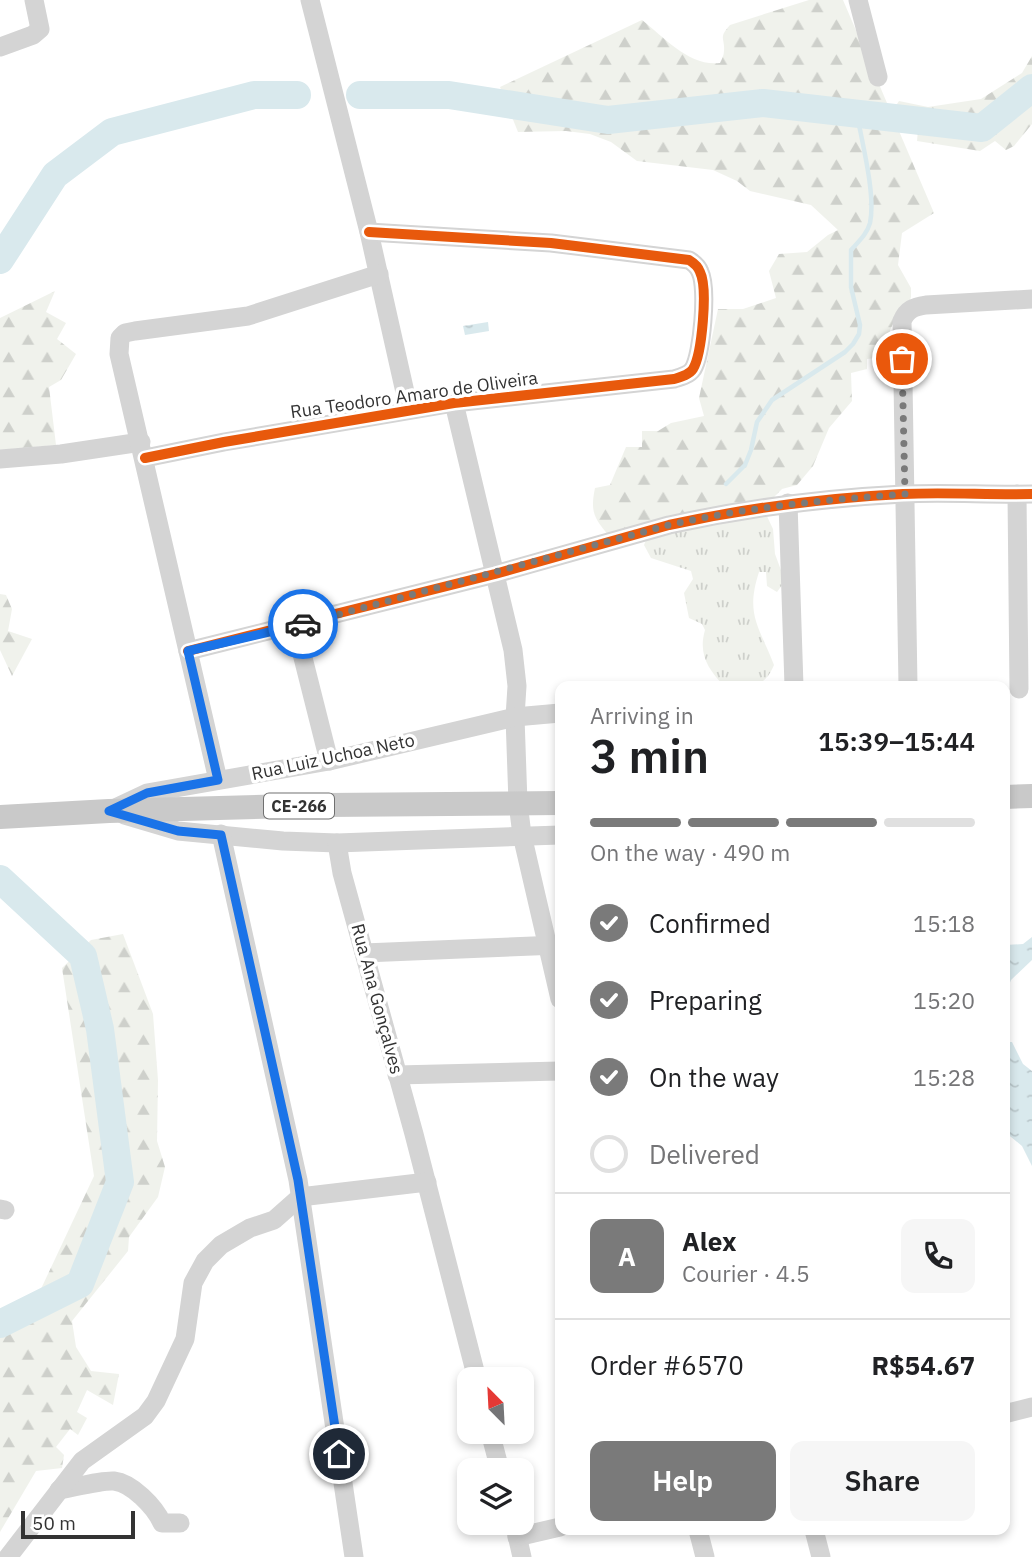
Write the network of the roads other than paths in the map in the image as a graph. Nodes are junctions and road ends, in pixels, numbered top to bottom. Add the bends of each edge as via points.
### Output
1 (34, 0) edge
2 (310, 0) edge
3 (858, 0) edge
4 (0, 47) edge
5 (878, 77) dead end
6 (369, 232) junction
7 (379, 274) junction
8 (1032, 299) edge
9 (454, 403) junction
10 (409, 410) junction
11 (143, 450) junction
12 (0, 459) edge
13 (905, 494) junction
14 (1025, 494) edge
15 (788, 503) junction
16 (495, 574) junction
17 (295, 626) junction
18 (188, 651) junction
19 (794, 681) edge
20 (908, 681) edge
21 (1018, 690) edge
22 (555, 713) edge
23 (515, 717) junction
24 (329, 761) junction
25 (218, 780) junction
26 (1032, 796) edge
27 (1010, 797) edge
28 (518, 803) junction
29 (555, 803) edge
30 (109, 811) junction
31 (0, 817) edge
32 (221, 835) junction
33 (522, 835) junction
34 (555, 835) edge
35 (337, 843) junction
36 (554, 945) edge
37 (363, 953) junction
38 (555, 1071) edge
39 (397, 1075) junction
40 (427, 1182) junction
41 (300, 1196) junction
42 (474, 1367) edge
43 (1032, 1406) edge
44 (1010, 1412) edge
45 (59, 1490) junction
46 (180, 1522) dead end
47 (555, 1527) edge
48 (534, 1529) edge
49 (517, 1535) edge
50 (699, 1535) edge
51 (815, 1535) edge
52 (8, 1557) edge
53 (354, 1557) edge
54 (522, 1557) edge
55 (705, 1557) edge
56 (821, 1557) edge

1 - 4 street via 40,29
2 - 6 street
3 - 5 street
6 - 7 street
6 - 9 street, Rua Teodoro Amaro de Oliveira via 551,243 690,260 699,269 703,281 701,330 690,373 674,379
7 - 10 street
7 - 11 street via 248,316 125,333 118,344 119,354
8 - 13 street via 926,305 905,313
9 - 10 street, Rua Teodoro Amaro de Oliveira
9 - 16 street
10 - 11 street, Rua Teodoro Amaro de Oliveira via 224,442
11 - 12 street, Rua Teodoro Amaro de Oliveira
11 - 18 street
13 - 14 street
13 - 15 street
13 - 20 street
14 - 21 street
15 - 16 street via 669,525
15 - 19 street
16 - 17 street
16 - 23 street via 513,650
17 - 18 street
17 - 24 street
18 - 25 street
22 - 23 street, Rua Luiz Uchoa Neto
23 - 24 street, Rua Luiz Uchoa Neto
23 - 28 street
24 - 25 street, Rua Luiz Uchoa Neto
25 - 30 street, Rua Luiz Uchoa Neto via 147,793
26 - 27 main road
28 - 29 main road, CE-266
28 - 30 main road, CE-266
28 - 33 street
30 - 31 main road, CE-266
30 - 32 street via 178,831
32 - 35 street
32 - 41 street
33 - 34 street
33 - 35 street
33 - 36 street
35 - 37 street, Rua Ana Gonçalves
36 - 37 street
37 - 39 street, Rua Ana Gonçalves
38 - 39 street
39 - 40 street, Rua Ana Gonçalves
40 - 41 street
40 - 42 street, Rua Ana Gonçalves
41 - 45 street via 274,1220 250,1228 205,1261 190,1293 182,1346 156,1401 145,1416 82,1461
41 - 53 street
43 - 44 street
45 - 46 street via 115,1481 140,1495 162,1523
45 - 52 street
47 - 48 street
49 - 54 street
50 - 55 street
51 - 56 street

